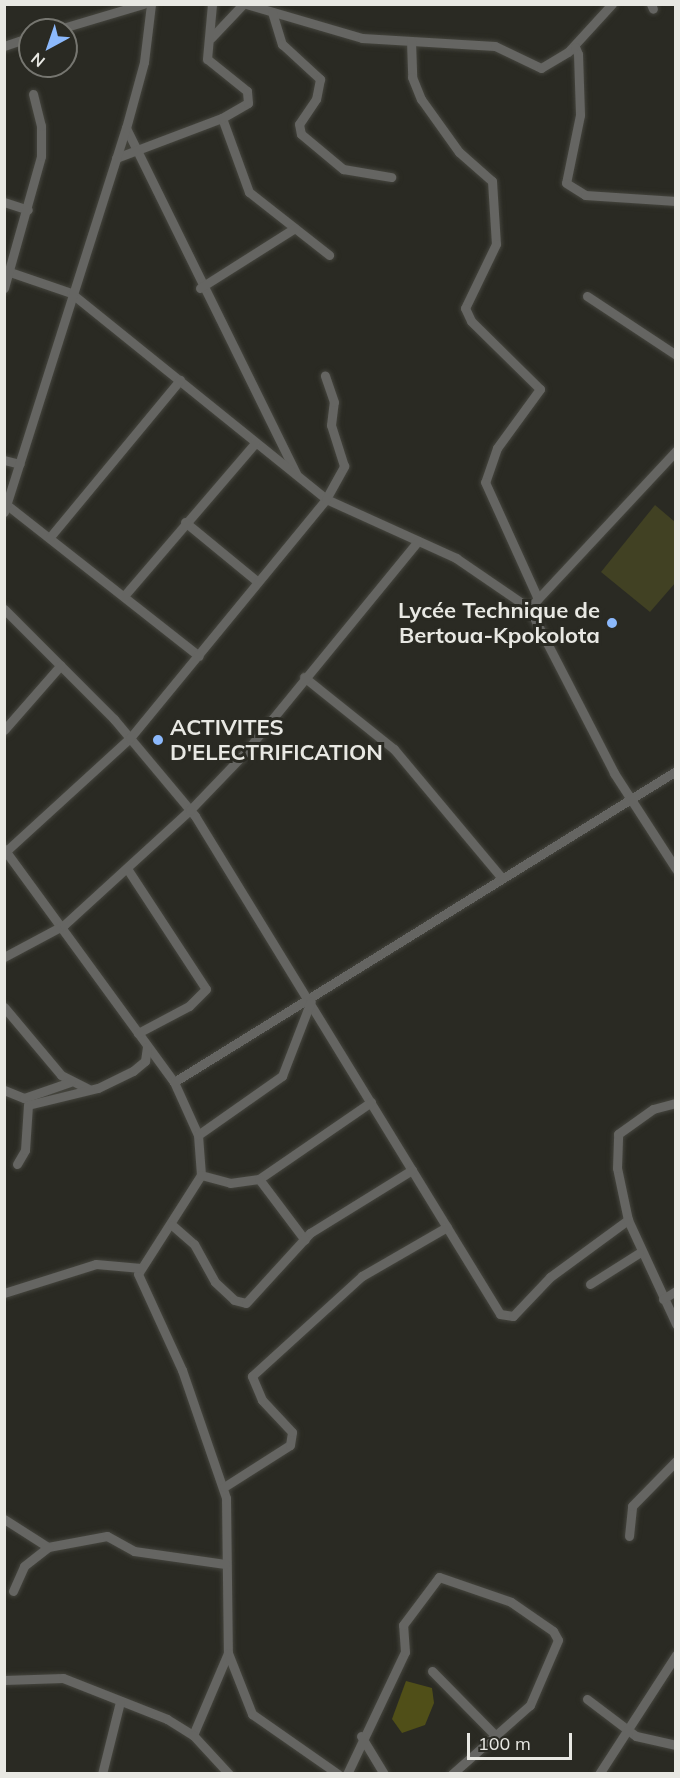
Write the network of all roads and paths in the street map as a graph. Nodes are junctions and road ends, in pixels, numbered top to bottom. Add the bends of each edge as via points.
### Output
1 (143, 4) edge
2 (151, 4) edge
3 (212, 4) edge
4 (245, 4) edge
5 (612, 4) edge
6 (272, 12) junction
7 (78, 23) edge
8 (212, 38) junction
9 (411, 40) junction
10 (568, 52) junction
11 (33, 94) dead end
12 (222, 118) junction
13 (126, 128) junction
14 (139, 150) junction
15 (116, 158) junction
16 (391, 177) dead end
17 (675, 201) edge
18 (4, 202) edge
19 (28, 210) junction
20 (295, 228) junction
21 (329, 255) dead end
22 (7, 270) edge
23 (4, 288) edge
24 (200, 288) junction
25 (71, 293) junction
26 (587, 296) dead end
27 (675, 355) edge
28 (325, 376) dead end
29 (180, 380) junction
30 (255, 443) junction
31 (675, 451) edge
32 (4, 460) edge
33 (20, 464) junction
34 (297, 476) junction
35 (326, 499) junction
36 (6, 508) edge
37 (185, 522) junction
38 (50, 537) junction
39 (418, 541) junction
40 (258, 582) junction
41 (124, 596) junction
42 (538, 599) junction
43 (529, 608) junction
44 (4, 609) edge
45 (200, 656) junction
46 (61, 664) junction
47 (304, 678) junction
48 (4, 730) edge
49 (130, 738) junction
50 (675, 771) edge
51 (629, 799) junction
52 (190, 810) junction
53 (5, 851) edge
54 (675, 869) edge
55 (128, 870) junction
56 (502, 878) junction
57 (64, 925) junction
58 (4, 957) edge
59 (310, 999) junction
60 (4, 1007) edge
61 (138, 1033) junction
62 (147, 1047) junction
63 (70, 1082) junction
64 (174, 1082) junction
65 (93, 1089) junction
66 (4, 1090) edge
67 (371, 1102) junction
68 (675, 1103) edge
69 (198, 1135) junction
70 (17, 1164) dead end
71 (412, 1170) junction
72 (201, 1175) junction
73 (259, 1179) junction
74 (628, 1220) junction
75 (172, 1225) junction
76 (447, 1227) junction
77 (305, 1240) junction
78 (639, 1253) junction
79 (141, 1268) junction
80 (590, 1284) dead end
81 (675, 1291) edge
82 (4, 1293) edge
83 (663, 1299) junction
84 (675, 1324) edge
85 (675, 1461) edge
86 (224, 1487) junction
87 (4, 1519) edge
88 (629, 1536) dead end
89 (48, 1547) junction
90 (225, 1564) junction
91 (13, 1591) dead end
92 (228, 1653) junction
93 (675, 1655) edge
94 (432, 1671) dead end
95 (4, 1680) edge
96 (587, 1699) dead end
97 (120, 1702) junction
98 (625, 1730) junction
99 (494, 1734) junction
100 (193, 1735) junction
101 (361, 1736) junction
102 (675, 1745) edge
103 (102, 1773) edge
104 (229, 1773) edge
105 (338, 1773) edge
106 (347, 1773) edge
107 (384, 1773) edge
108 (452, 1773) edge
109 (599, 1773) edge

1 - 7 street
2 - 13 street via 144,62
3 - 8 street
4 - 6 street
4 - 8 street
5 - 10 street
6 - 9 street via 362,38
6 - 16 street via 277,37 320,79 316,99 299,124 301,134 343,169
8 - 12 street via 207,58 249,97 243,109
9 - 10 street via 495,46 541,68
9 - 42 street via 412,77 421,99 459,152 492,181 496,244 465,308 471,321 540,389 497,448 485,482
10 - 17 street via 575,47 578,54 580,115 566,183 585,195
11 - 19 street via 41,156
12 - 14 street
12 - 20 street via 242,182
13 - 14 street
13 - 15 street
14 - 15 street
14 - 24 street
15 - 25 street
18 - 19 street
19 - 22 street
20 - 21 street
20 - 24 street
22 - 23 street
22 - 25 street
24 - 34 street
25 - 29 street
25 - 33 street
26 - 27 street
28 - 35 street via 334,402 331,425 344,466
29 - 30 street
29 - 38 street
30 - 34 street
30 - 37 street
31 - 42 street
32 - 33 street
33 - 36 street
34 - 35 street
35 - 39 street
35 - 40 street
36 - 38 street
37 - 40 street
37 - 41 street
38 - 41 street
39 - 43 street via 456,558
39 - 47 street
40 - 45 street
41 - 45 street
42 - 43 street
43 - 51 street
44 - 46 street
45 - 49 street
46 - 48 street
46 - 49 street
47 - 52 street
47 - 56 street via 394,749
49 - 52 street
49 - 53 street
50 - 51 street
51 - 54 street
51 - 56 street
52 - 55 street
52 - 59 street
53 - 57 street
55 - 57 street
55 - 61 street via 206,989 189,1006
56 - 59 street
57 - 58 street
57 - 61 street
59 - 64 street
59 - 67 street
59 - 69 street via 282,1076
60 - 63 street
61 - 62 street
62 - 64 street
62 - 65 street via 140,1068
63 - 65 street
63 - 66 street via 24,1098
64 - 69 street
65 - 70 street via 28,1105 24,1150
67 - 71 street
67 - 73 street
68 - 74 street via 653,1109 618,1134 617,1168
69 - 72 street
71 - 76 street
71 - 77 street
72 - 73 street via 230,1184
72 - 75 street
73 - 77 street
74 - 76 street via 550,1278 507,1319
74 - 78 street
75 - 77 street via 194,1244 215,1282 240,1304
75 - 79 street
76 - 86 street via 362,1275 252,1376 262,1400 292,1432 290,1445
78 - 80 street
78 - 83 street
79 - 82 street via 96,1264
79 - 86 street via 138,1274 182,1370
81 - 83 street
83 - 84 street
85 - 88 street via 632,1506
86 - 90 street
87 - 89 street
89 - 90 street via 107,1536 134,1551
89 - 91 street via 24,1566
90 - 92 street
92 - 100 street
92 - 105 street via 252,1714
93 - 98 street
94 - 99 street
95 - 97 street via 63,1678
96 - 98 street
97 - 100 street
97 - 103 street
98 - 102 street
98 - 109 street
99 - 101 street via 536,1696 558,1641 553,1631 511,1602 439,1577 403,1625 405,1652
99 - 108 street
100 - 104 street
101 - 106 street
101 - 107 street

